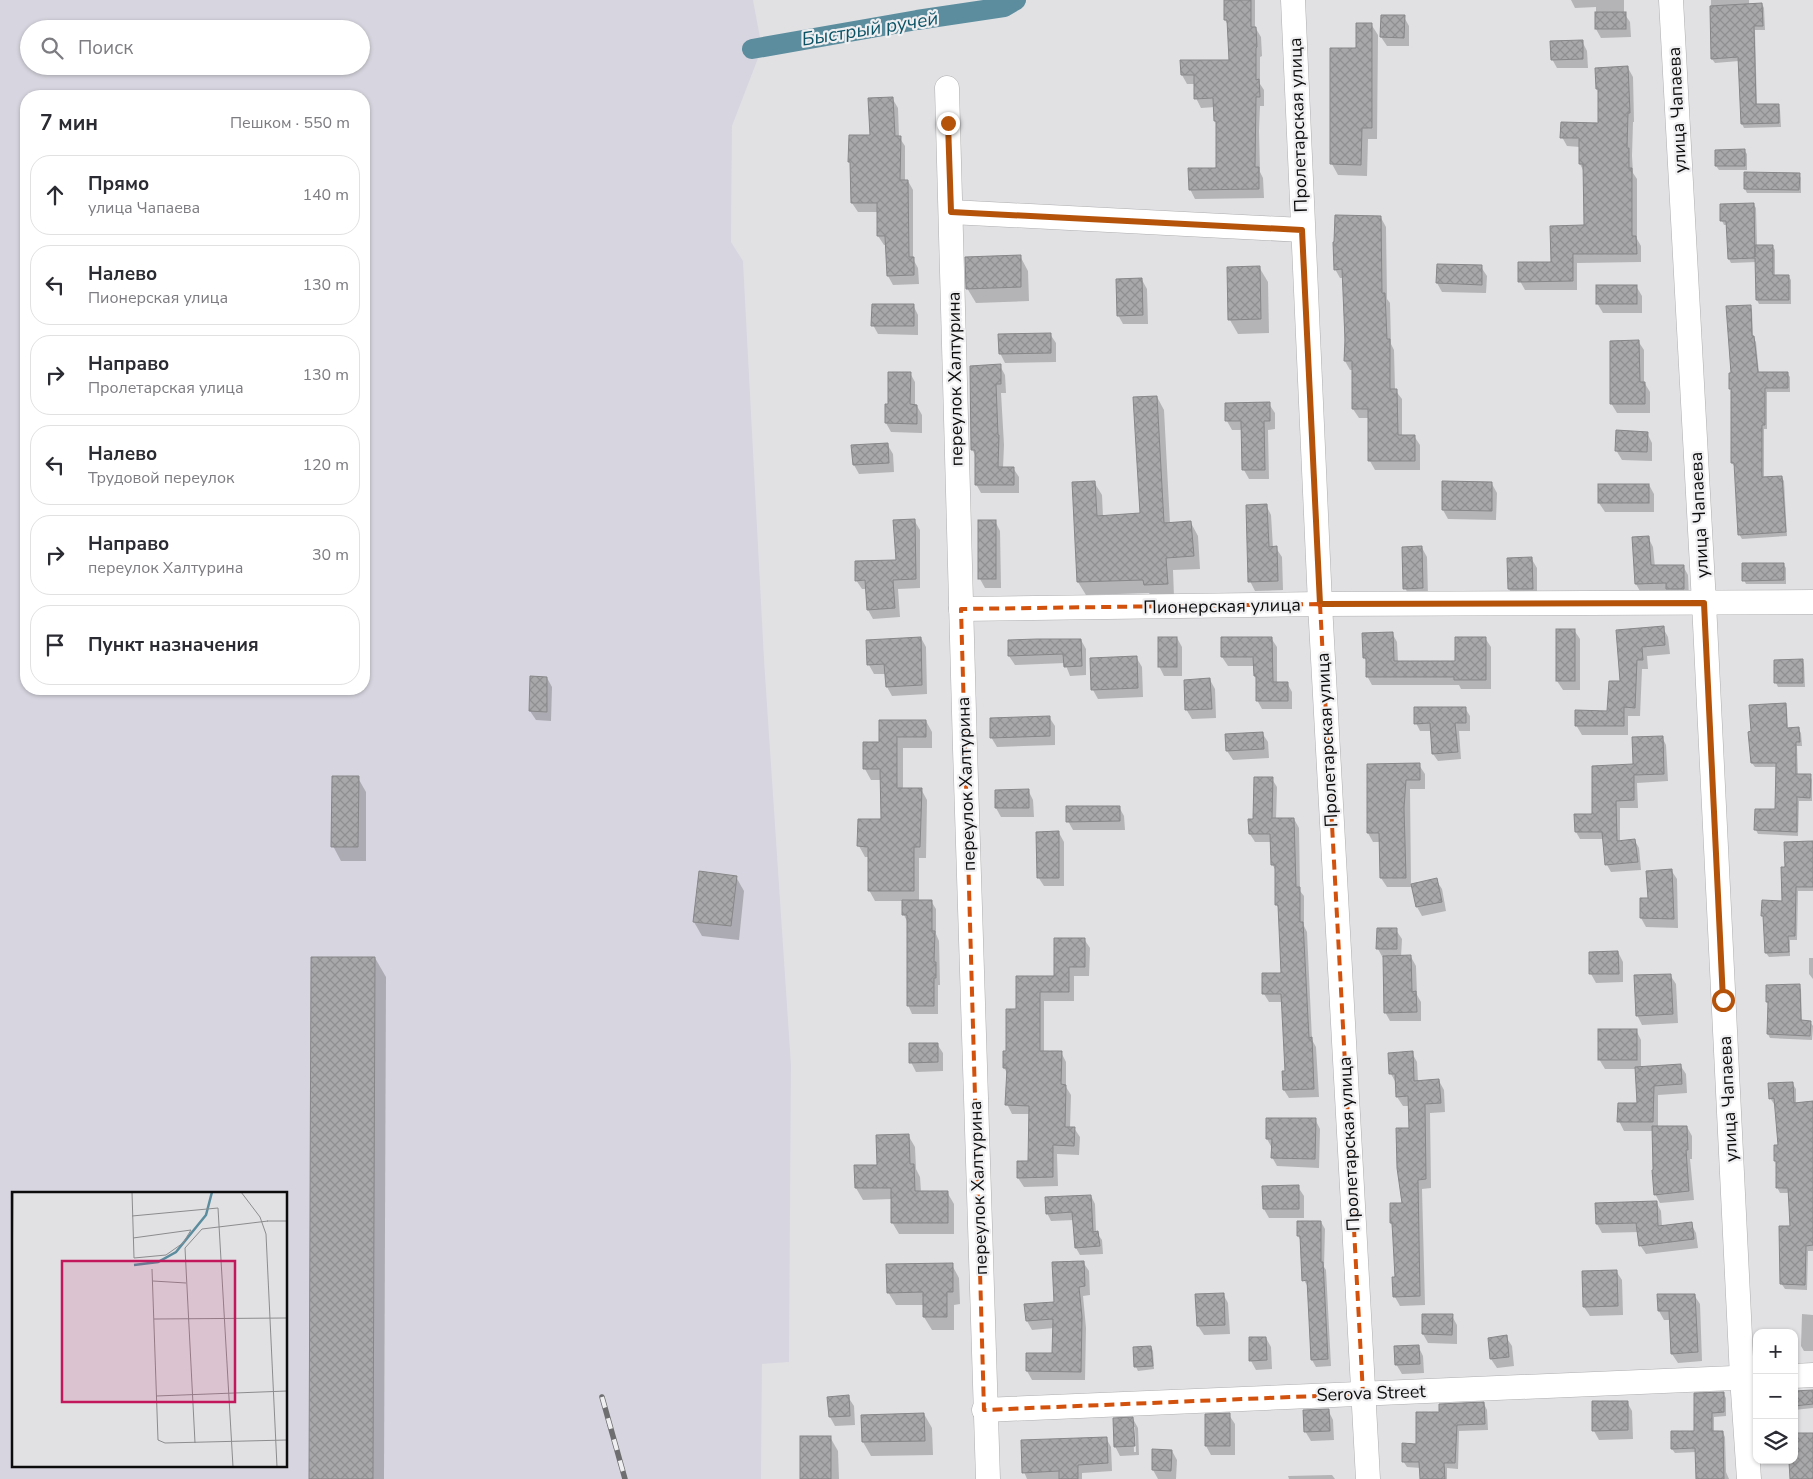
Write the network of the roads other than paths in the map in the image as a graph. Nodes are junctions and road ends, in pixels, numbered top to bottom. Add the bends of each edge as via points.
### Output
1 (1293, 0) edge
2 (1671, 0) edge
3 (947, 88) dead end
4 (951, 212) junction
5 (1302, 230) junction
6 (1813, 602) edge
7 (1704, 603) junction
8 (1320, 604) junction
9 (961, 609) junction
10 (1813, 1375) edge
11 (1798, 1376) edge
12 (1749, 1377) edge
13 (1363, 1394) junction
14 (984, 1410) junction
15 (988, 1479) edge
16 (1368, 1479) edge
17 (1749, 1479) edge

1 - 5 street, Пролетарская улица
2 - 7 street, улица Чапаева
3 - 4 street, переулок Халтурина
4 - 5 street
4 - 9 street, переулок Халтурина
5 - 8 street, Пролетарская улица
6 - 7 street, Пионерская улица
7 - 8 street, Пионерская улица
7 - 12 street, улица Чапаева
8 - 9 street, Пионерская улица
8 - 13 street, Пролетарская улица
9 - 14 street, переулок Халтурина
10 - 11 street
12 - 13 street, Serova Street
12 - 17 street, улица Чапаева
13 - 14 street, Serova Street
13 - 16 street, Пролетарская улица
14 - 15 street, переулок Халтурина

